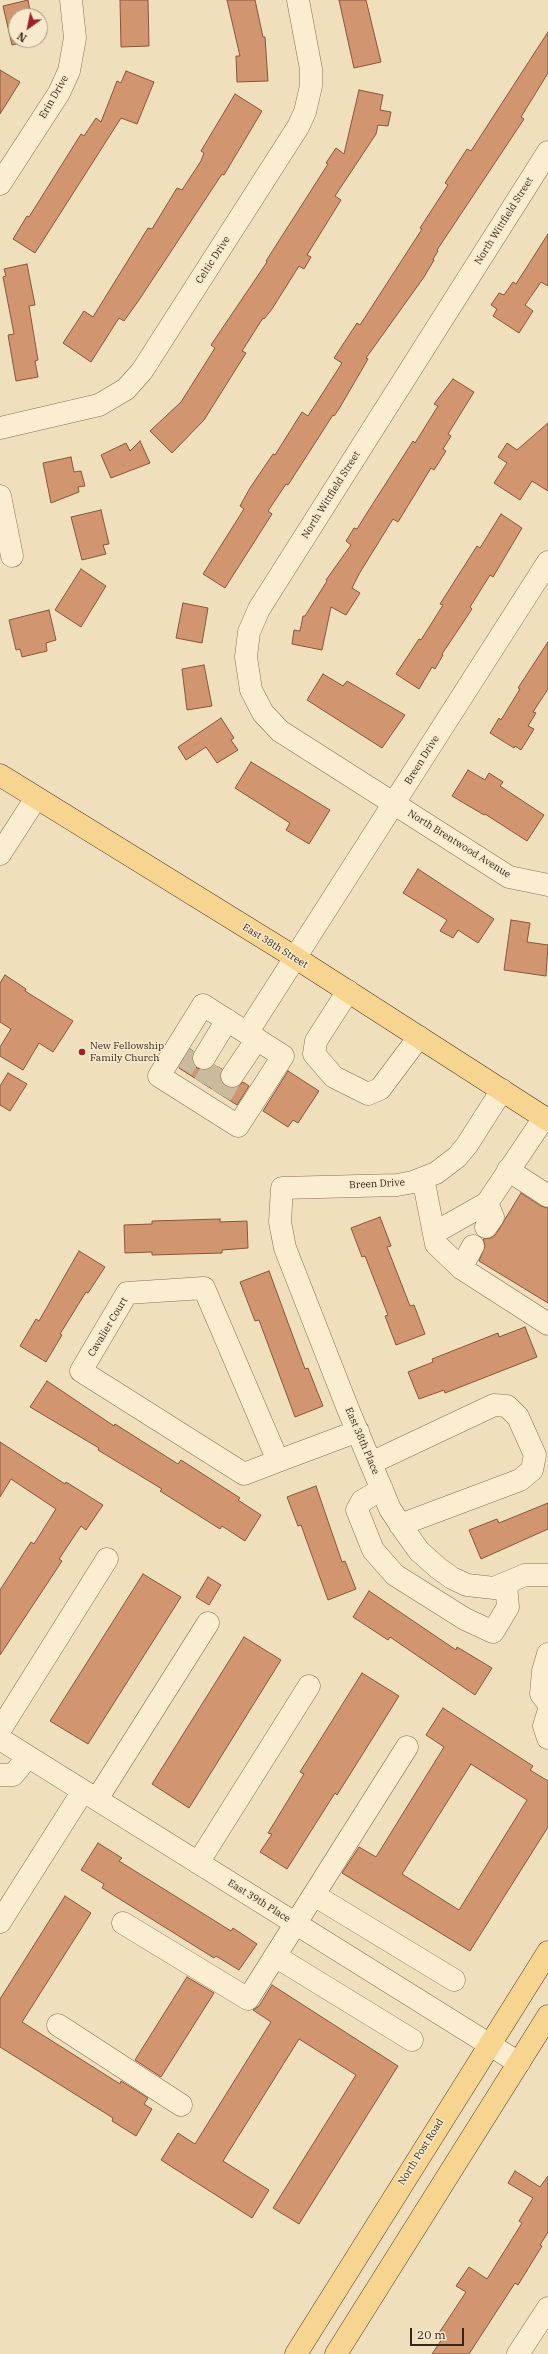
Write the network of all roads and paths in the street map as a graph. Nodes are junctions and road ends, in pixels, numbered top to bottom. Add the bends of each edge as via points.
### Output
1 (71, 0) edge
2 (298, 0) edge
3 (548, 152) edge
4 (0, 184) edge
5 (0, 428) edge
6 (0, 496) edge
7 (12, 556) dead end
8 (548, 562) edge
9 (0, 776) edge
10 (36, 798) junction
11 (394, 804) junction
12 (0, 854) edge
13 (548, 885) edge
14 (296, 958) junction
15 (348, 991) junction
16 (243, 1030) junction
17 (419, 1037) junction
18 (207, 1084) junction
19 (502, 1090) junction
20 (546, 1119) edge
21 (508, 1170) junction
22 (423, 1178) junction
23 (282, 1188) joint
24 (548, 1196) edge
25 (487, 1203) junction
26 (486, 1227) dead end
27 (434, 1233) junction
28 (474, 1246) dead end
29 (461, 1268) junction
30 (548, 1324) edge
31 (358, 1431) junction
32 (278, 1461) junction
33 (371, 1462) junction
34 (382, 1489) junction
35 (400, 1525) junction
36 (107, 1559) dead end
37 (548, 1575) edge
38 (506, 1584) junction
39 (208, 1623) dead end
40 (547, 1661) edge
41 (309, 1686) dead end
42 (548, 1703) edge
43 (548, 1713) edge
44 (0, 1730) edge
45 (548, 1738) edge
46 (0, 1739) edge
47 (408, 1747) dead end
48 (28, 1757) junction
49 (0, 1775) edge
50 (90, 1795) junction
51 (198, 1863) junction
52 (314, 1895) junction
53 (0, 1922) edge
54 (123, 1923) dead end
55 (296, 1924) junction
56 (548, 1952) edge
57 (275, 1956) junction
58 (454, 1980) dead end
59 (548, 2016) edge
60 (58, 2025) dead end
61 (412, 2040) dead end
62 (490, 2045) junction
63 (519, 2063) junction
64 (181, 2104) dead end
65 (548, 2308) edge
66 (296, 2354) edge
67 (336, 2354) edge
68 (518, 2354) edge

1 - 4 street, Erin Drive via 75,38 69,71 58,93
2 - 5 street, Celtic Drive via 312,69 305,112 298,127 142,371 126,389 99,405
3 - 11 street, North Wittfield Street via 259,609 249,632 246,656 248,682 268,720 287,736
6 - 7 street
8 - 11 street, Breen Drive
9 - 10 main road, East 38th Street
10 - 12 street
10 - 14 main road, East 38th Street
11 - 13 street, North Brentwood Avenue via 509,877
11 - 14 street, Breen Drive
14 - 15 main road, East 38th Street
14 - 16 street, Breen Drive
15 - 17 main road, East 38th Street
15 - 17 street via 316,1040 314,1054 334,1077 368,1094 380,1089
16 - 18 street
16 - 18 street
16 - 18 street via 203,1005 159,1076
16 - 18 street via 283,1056 238,1126
17 - 19 main road, East 38th Street
19 - 20 main road, East 38th Street
19 - 22 street, Breen Drive via 462,1151 444,1168
20 - 21 street
21 - 24 street
21 - 25 street
22 - 23 street, Breen Drive via 388,1186
22 - 27 street
23 - 31 street, East 38th Place via 280,1215 285,1248
25 - 26 street via 493,1217
25 - 27 street
27 - 29 street via 436,1244
28 - 29 street
29 - 30 street
31 - 32 street, Cavalier Court
31 - 33 street, East 38th Place
32 - 32 street, Cavalier Court via 244,1474 81,1371 128,1293 204,1288
33 - 34 street, East 38th Place
33 - 35 street via 494,1405 507,1406 518,1417 535,1455 532,1470 520,1480
34 - 35 street, East 38th Place
34 - 38 street via 362,1501 357,1510 373,1550 395,1575 464,1619 492,1632 508,1607
35 - 38 street, East 38th Place via 419,1551 452,1578 478,1588 494,1588
36 - 44 street
37 - 38 street, East 38th Place via 525,1575
39 - 50 street
40 - 42 street via 541,1694
41 - 51 street
43 - 45 street via 544,1726
46 - 48 street, East 39th Place
47 - 52 street
48 - 49 street via 13,1775
48 - 50 street, East 39th Place
50 - 51 street, East 39th Place
50 - 53 street
51 - 55 street, East 39th Place
52 - 55 street
52 - 58 street
54 - 57 street via 248,1999
55 - 57 street
55 - 62 street, East 39th Place
56 - 62 main road, North Post Road
57 - 61 street
59 - 63 main road
60 - 64 street
62 - 63 street, East 39th Place
62 - 66 main road, North Post Road
63 - 67 main road
65 - 68 street

